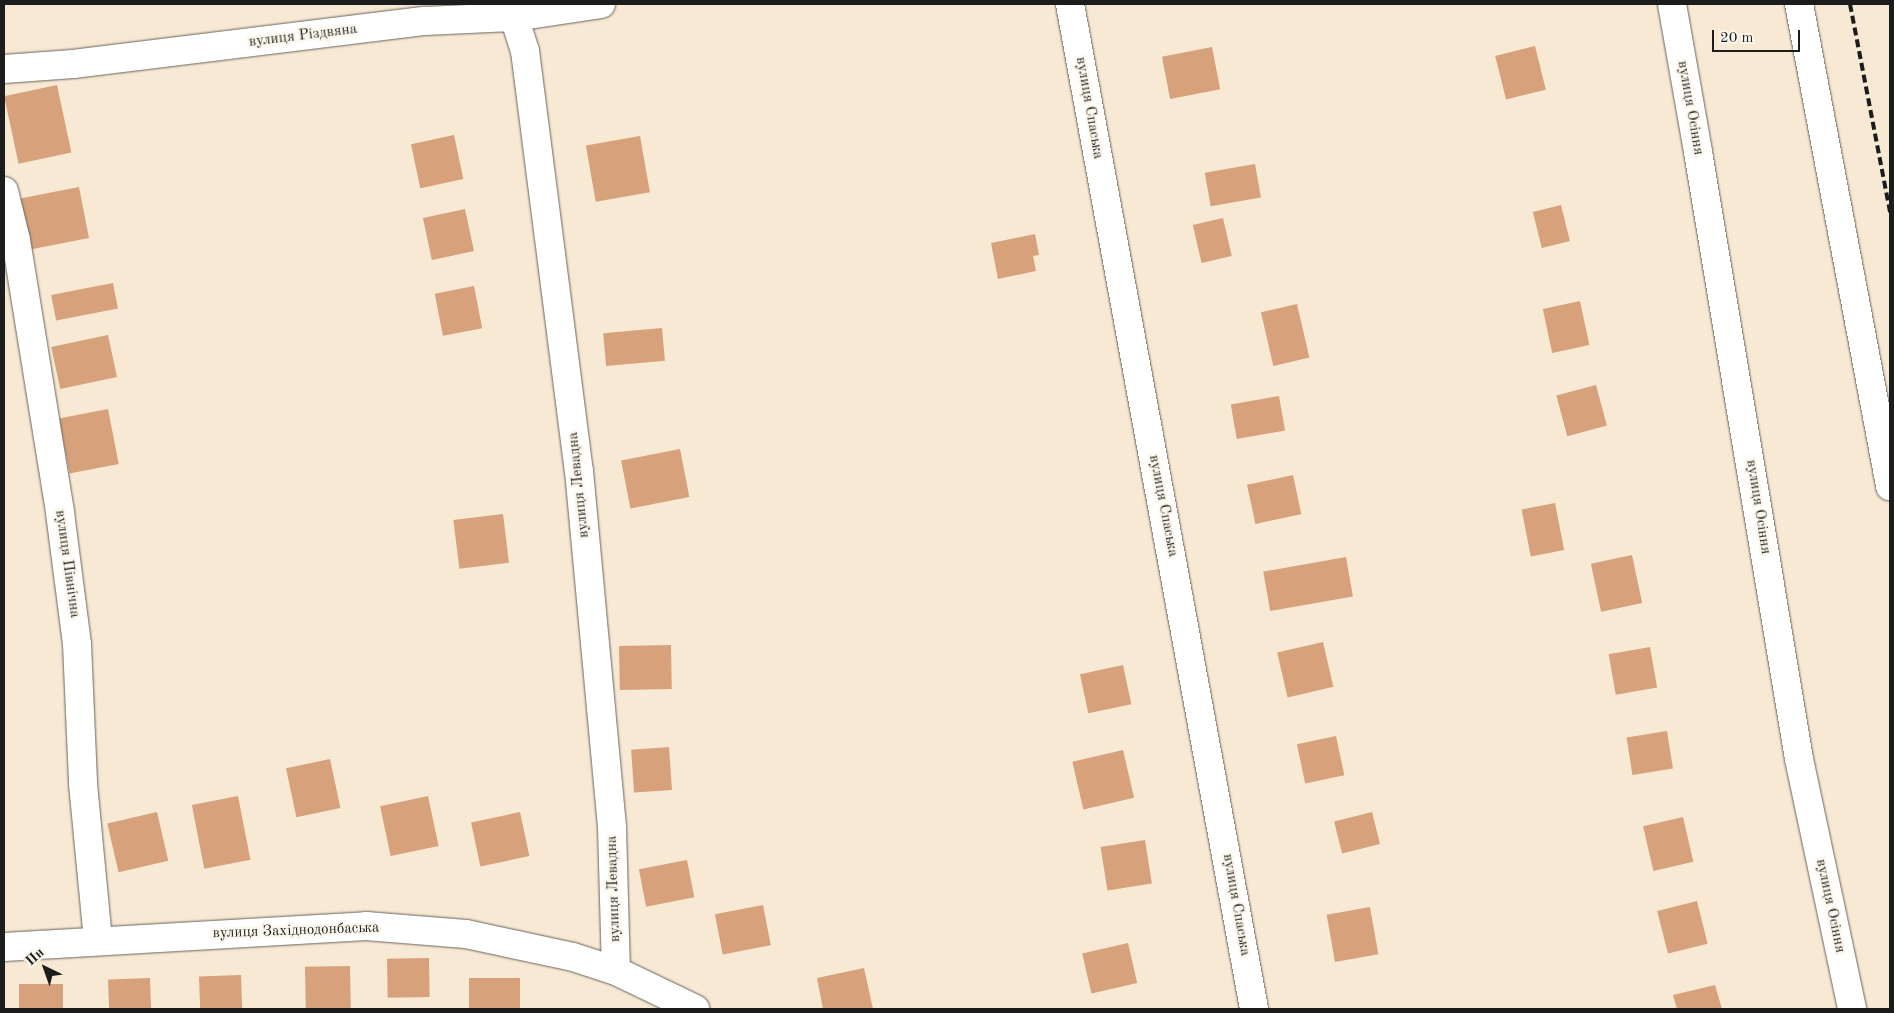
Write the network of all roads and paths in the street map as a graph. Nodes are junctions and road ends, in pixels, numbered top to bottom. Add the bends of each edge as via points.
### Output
1 (601, 4) edge
2 (1070, 4) edge
3 (1672, 4) edge
4 (1800, 4) edge
5 (512, 10) edge
6 (4, 70) edge
7 (4, 191) edge
8 (1890, 487) edge
9 (98, 941) junction
10 (4, 947) edge
11 (616, 971) junction
12 (695, 1009) edge
13 (1254, 1009) edge
14 (1852, 1009) edge

1 - 5 street, вулиця Різдвяна
2 - 13 street, вулиця Спаська
3 - 14 street, вулиця Осіння via 1798,759
4 - 8 street
5 - 6 street, вулиця Різдвяна
5 - 11 street, вулиця Левадна via 525,51 579,471 612,828
7 - 9 street, вулиця Північна via 16,240 78,644 83,784
9 - 10 street, вулиця Західнодонбаська
9 - 11 street, вулиця Західнодонбаська via 366,926 466,934 573,957
11 - 12 street, вулиця Західнодонбаська

